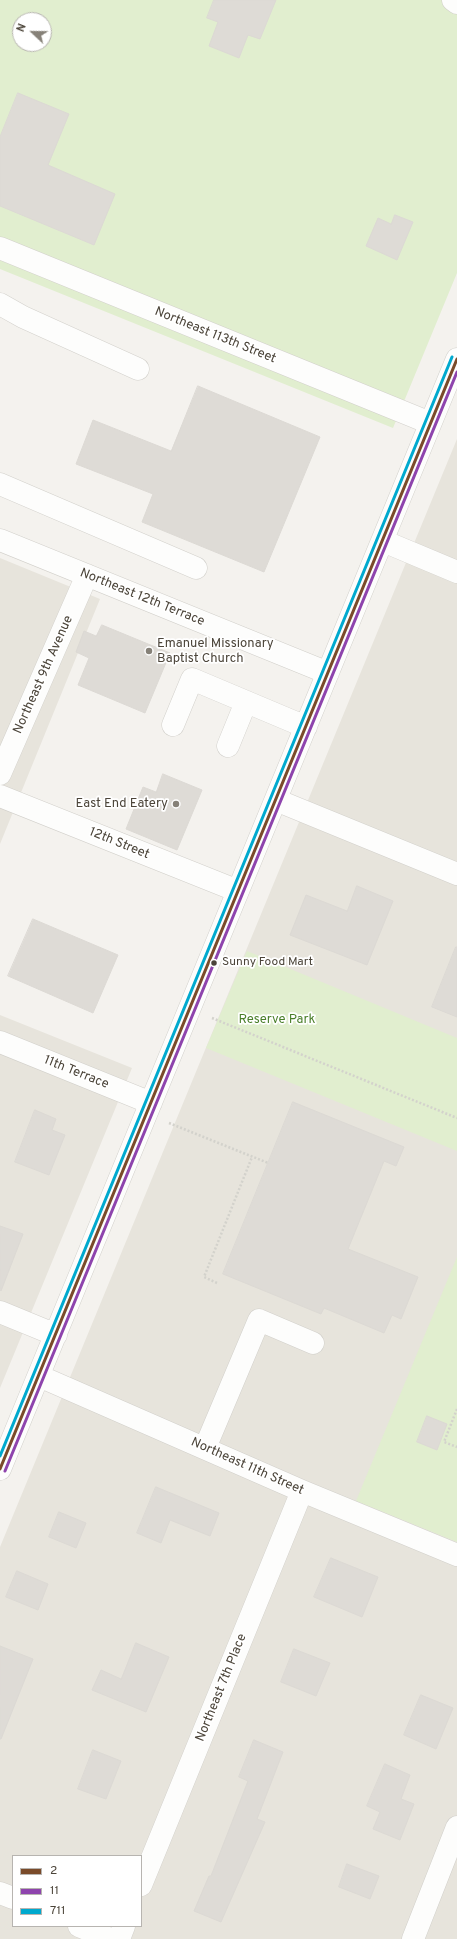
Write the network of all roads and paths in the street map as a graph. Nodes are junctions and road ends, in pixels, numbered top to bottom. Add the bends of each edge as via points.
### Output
1 (453, 0) edge
2 (457, 3) edge
3 (0, 248) edge
4 (0, 304) edge
5 (457, 360) edge
6 (138, 370) dead end
7 (430, 424) junction
8 (0, 484) edge
9 (0, 540) edge
10 (383, 541) junction
11 (196, 568) dead end
12 (457, 572) edge
13 (87, 575) junction
14 (328, 674) junction
15 (246, 702) junction
16 (173, 724) dead end
17 (306, 727) junction
18 (228, 746) dead end
19 (0, 774) edge
20 (0, 796) edge
21 (276, 800) junction
22 (457, 874) edge
23 (238, 891) junction
24 (212, 1018) dead end
25 (0, 1042) edge
26 (151, 1103) junction
27 (457, 1118) edge
28 (169, 1123) dead end
29 (252, 1157) junction
30 (268, 1163) dead end
31 (217, 1283) dead end
32 (0, 1312) edge
33 (56, 1335) junction
34 (313, 1343) dead end
35 (39, 1376) junction
36 (457, 1409) edge
37 (457, 1447) edge
38 (205, 1448) junction
39 (0, 1469) edge
40 (302, 1491) junction
41 (457, 1555) edge
42 (457, 1827) edge
43 (142, 1883) edge
44 (0, 1893) edge
45 (12, 1898) edge
46 (81, 1927) edge
47 (124, 1927) edge
48 (110, 1939) edge
49 (119, 1939) edge
50 (413, 1939) edge

1 - 2 street
3 - 7 street, Northeast 113th Street
4 - 6 street
5 - 7 street
7 - 10 street
8 - 11 street
9 - 13 street, Northeast 12th Terrace
10 - 12 street
10 - 14 street
13 - 14 street, Northeast 12th Terrace
13 - 19 street, Northeast 9th Avenue
14 - 17 street
15 - 16 street via 192,679
15 - 17 street
15 - 18 street
17 - 21 street
20 - 23 street, 12th Street
21 - 22 street
21 - 23 street
23 - 26 street
24 - 27 path
25 - 26 street, 11th Terrace
26 - 33 street
28 - 29 path
29 - 30 path
29 - 31 path via 204,1277
32 - 33 street
33 - 35 street
34 - 38 street via 259,1320
35 - 38 street, Northeast 11th Street
35 - 39 street
36 - 37 path via 444,1442
38 - 40 street, Northeast 11th Street
40 - 41 street, Northeast 11th Street
40 - 43 street, Northeast 7th Place
42 - 50 street
44 - 45 street
46 - 48 street
47 - 49 street

